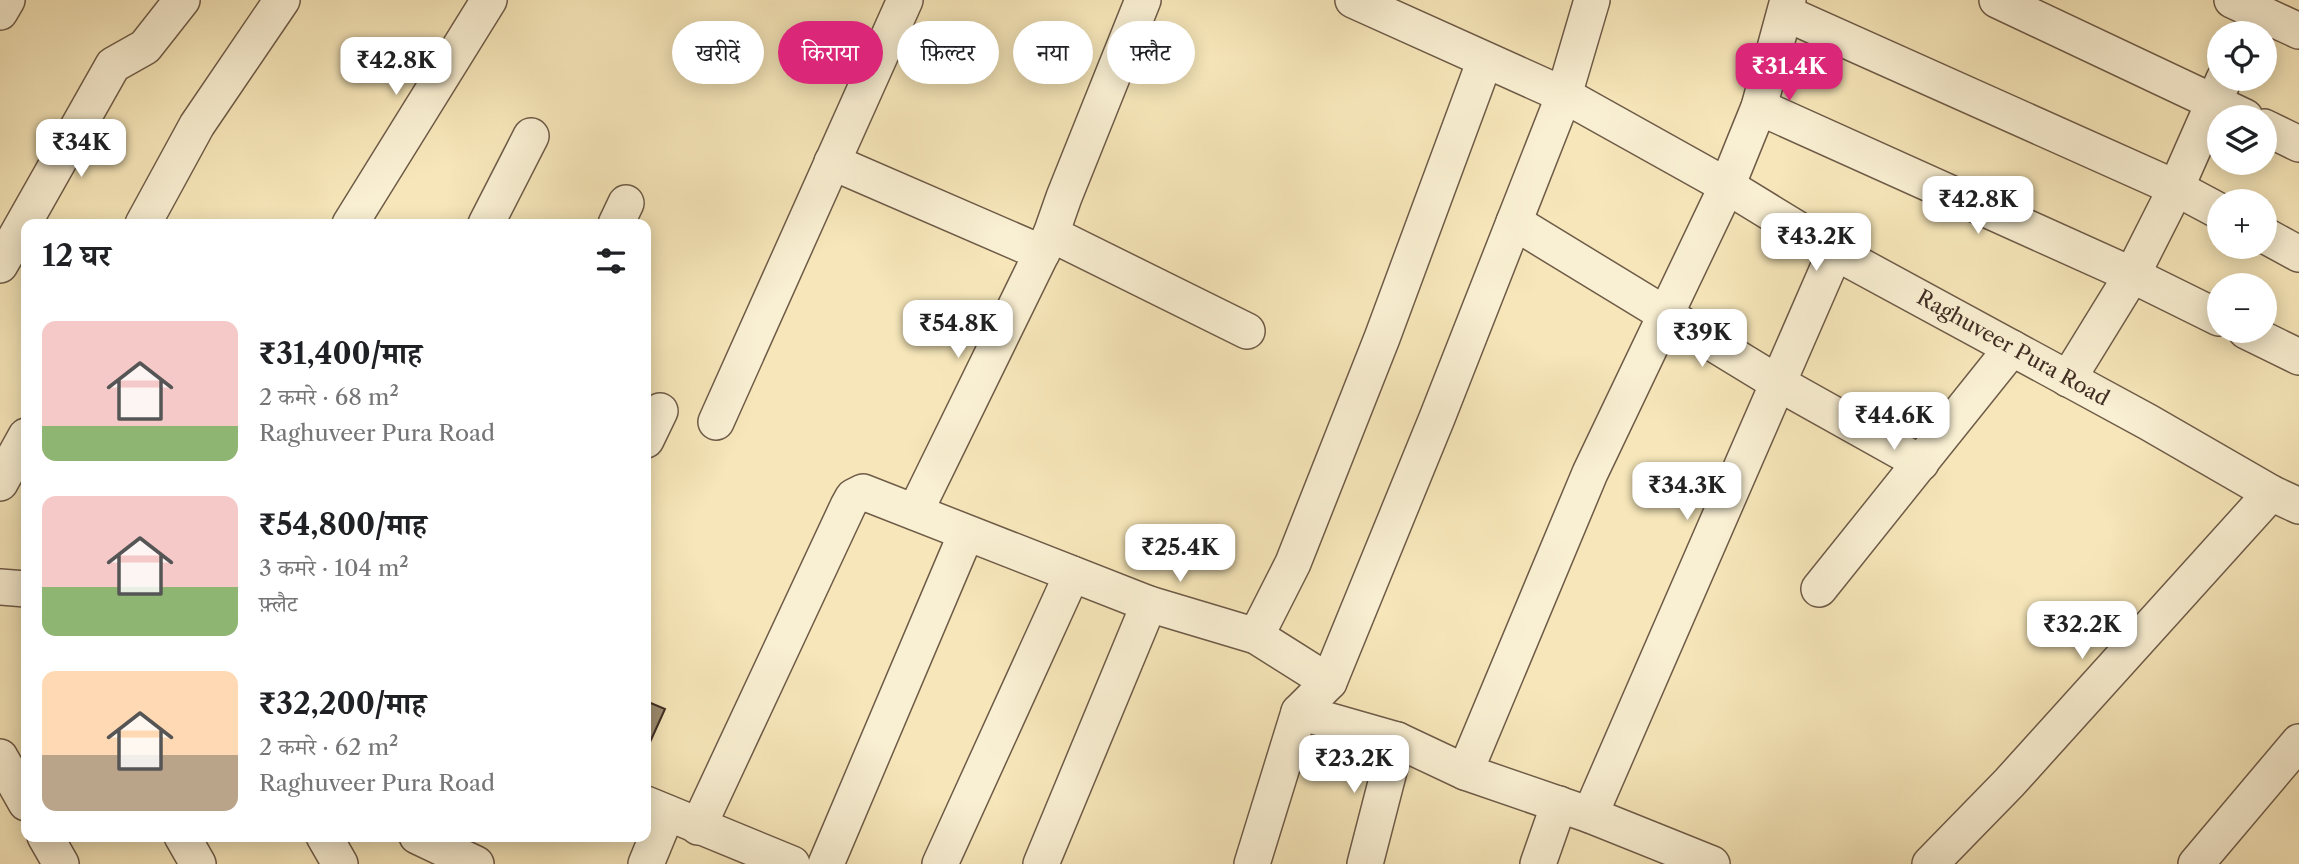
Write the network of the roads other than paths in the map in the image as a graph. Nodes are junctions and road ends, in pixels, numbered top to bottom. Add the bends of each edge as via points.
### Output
1 (7, 0) edge
2 (182, 0) edge
3 (282, 0) edge
4 (489, 0) edge
5 (905, 0) edge
6 (1143, 0) edge
7 (1353, 0) edge
8 (1592, 0) edge
9 (1997, 0) edge
10 (1786, 7) edge
11 (2246, 11) edge
12 (0, 12) edge
13 (2299, 31) edge
14 (1485, 60) junction
15 (1564, 95) junction
16 (2228, 99) edge
17 (1759, 107) junction
18 (2277, 133) edge
19 (531, 136) dead end
20 (2299, 144) edge
21 (832, 162) junction
22 (1727, 186) junction
23 (2176, 188) junction
24 (2207, 205) edge
25 (26, 219) edge
26 (146, 219) edge
27 (353, 219) edge
28 (489, 219) edge
29 (1514, 222) junction
30 (21, 228) edge
31 (2277, 242) edge
32 (1047, 244) junction
33 (1835, 252) junction
34 (2299, 254) edge
35 (0, 265) edge
36 (2132, 275) junction
37 (2207, 312) edge
38 (1667, 315) junction
39 (1247, 331) dead end
40 (2270, 343) edge
41 (2012, 348) junction
42 (2299, 357) edge
43 (2068, 379) junction
44 (1778, 383) junction
45 (716, 422) dead end
46 (21, 445) edge
47 (1921, 463) junction
48 (0, 483) edge
49 (2285, 499) edge
50 (915, 512) junction
51 (966, 534) junction
52 (1072, 574) junction
53 (0, 587) edge
54 (21, 589) edge
55 (1819, 589) dead end
56 (1149, 604) junction
57 (1256, 636) junction
58 (1329, 682) junction
59 (1299, 712) junction
60 (1397, 740) junction
61 (2299, 742) edge
62 (0, 757) edge
63 (1465, 772) junction
64 (21, 794) edge
65 (656, 809) edge
66 (1574, 809) junction
67 (698, 827) junction
68 (651, 836) edge
69 (48, 842) edge
70 (186, 842) edge
71 (327, 842) edge
72 (429, 842) edge
73 (650, 842) edge
74 (61, 864) edge
75 (198, 864) edge
76 (340, 864) edge
77 (476, 864) edge
78 (646, 864) edge
79 (792, 864) edge
80 (826, 864) edge
81 (940, 864) edge
82 (1041, 864) edge
83 (1252, 864) edge
84 (1365, 864) edge
85 (1538, 864) edge
86 (1712, 864) edge
87 (1930, 864) edge
88 (2196, 864) edge

1 - 12 street
2 - 25 street via 145,47 113,65
3 - 26 street via 197,125
4 - 27 street
5 - 21 street
6 - 32 street
7 - 14 street, Raghuveer Pura Road
8 - 15 street
9 - 16 street
10 - 17 street
10 - 23 street
11 - 13 street
14 - 15 street, Raghuveer Pura Road
14 - 57 street via 1298,551
15 - 22 street, Raghuveer Pura Road
15 - 29 street
16 - 23 street
17 - 22 street
17 - 36 street
18 - 20 street
19 - 28 street
21 - 32 street
21 - 45 street
22 - 33 street, Raghuveer Pura Road
22 - 38 street
23 - 24 street
23 - 36 street
29 - 38 street
29 - 58 street
30 - 35 street
31 - 34 street
32 - 39 street
32 - 50 street
33 - 41 street, Raghuveer Pura Road
33 - 44 street
36 - 37 street
36 - 43 street
38 - 44 street
38 - 63 street via 1590,474
40 - 42 street
41 - 43 street, Raghuveer Pura Road
41 - 47 street
43 - 49 street, Raghuveer Pura Road
44 - 47 street
44 - 66 street
46 - 48 street
47 - 55 street
49 - 87 street
50 - 51 street
50 - 67 street via 863,492 853,498
51 - 52 street
51 - 80 street
52 - 56 street
52 - 81 street
53 - 54 street
56 - 57 street
56 - 82 street
57 - 58 street
58 - 59 street
59 - 60 street
59 - 83 street
60 - 63 street
60 - 84 street
61 - 88 street
62 - 64 street
63 - 66 street
65 - 67 street
65 - 68 street
66 - 85 street
66 - 86 street
67 - 79 street
69 - 74 street
70 - 75 street
71 - 76 street
72 - 77 street
73 - 78 street

